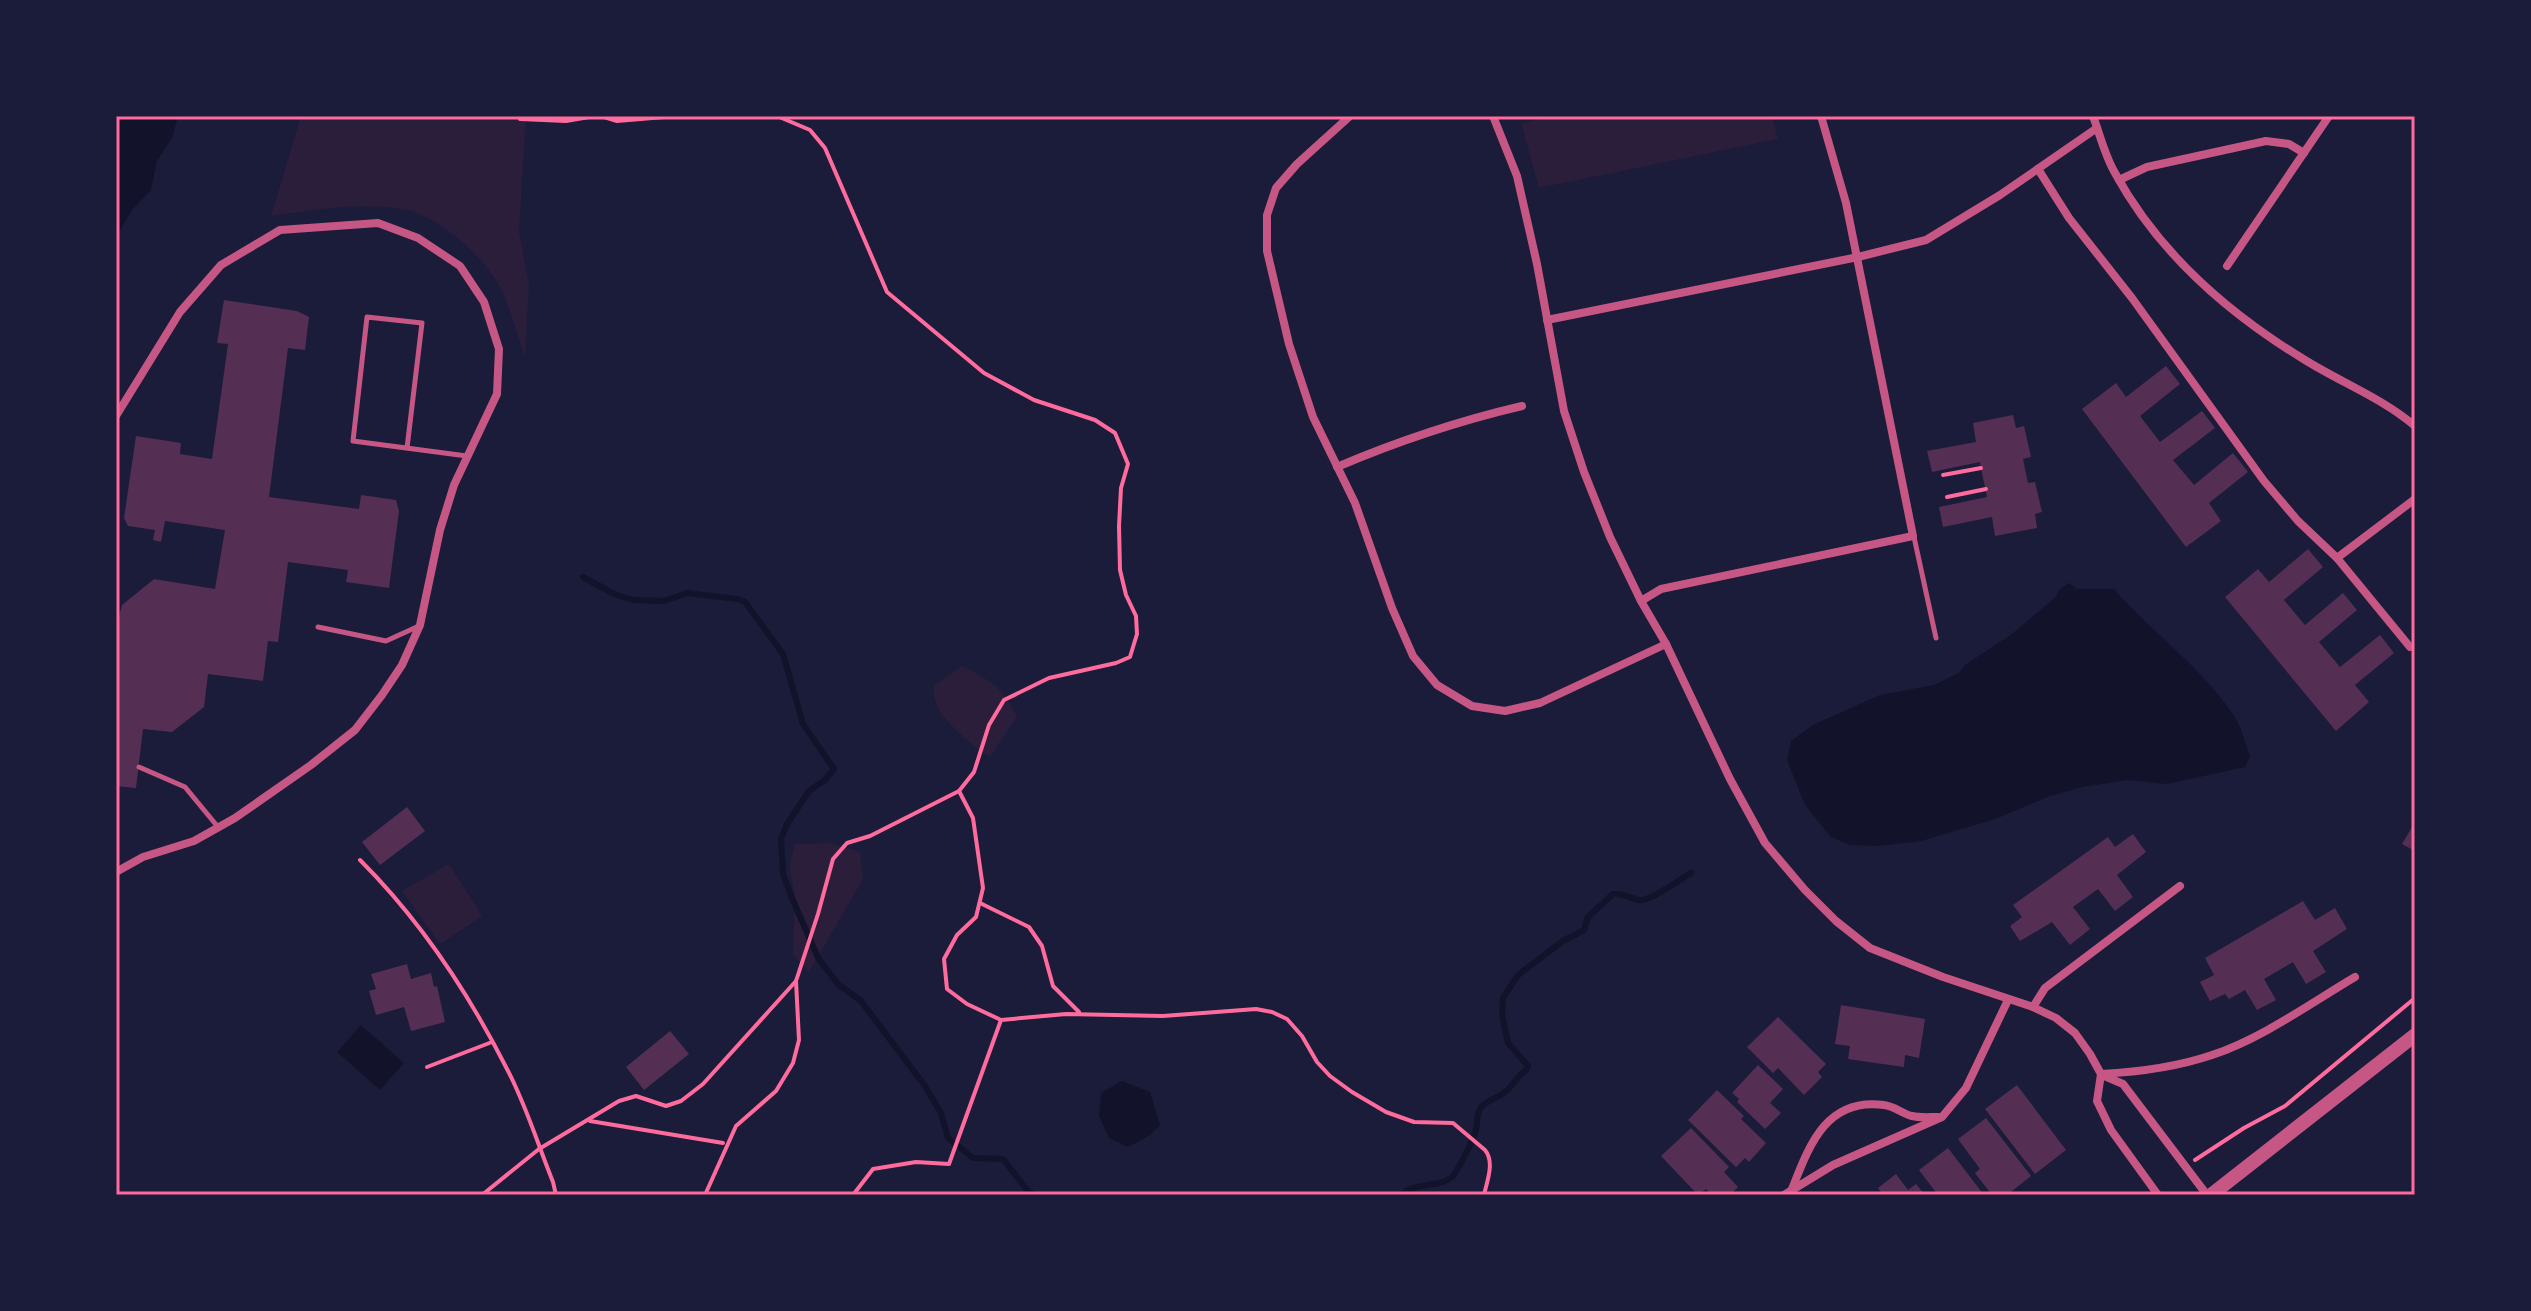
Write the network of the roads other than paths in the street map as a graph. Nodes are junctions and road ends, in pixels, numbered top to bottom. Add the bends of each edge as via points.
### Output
1 (1350, 116) edge
2 (1493, 116) edge
3 (1821, 116) edge
4 (2093, 116) edge
5 (2329, 116) edge
6 (2097, 128) junction
7 (2304, 153) junction
8 (2038, 169) junction
9 (2119, 180) junction
10 (1858, 257) junction
11 (2227, 266) dead end
12 (1547, 320) junction
13 (1522, 406) dead end
14 (116, 416) edge
15 (2415, 426) edge
16 (407, 448) junction
17 (468, 456) junction
18 (1337, 467) junction
19 (2415, 499) edge
20 (1913, 536) junction
21 (2337, 558) junction
22 (1641, 601) junction
23 (420, 625) junction
24 (318, 627) dead end
25 (1936, 638) dead end
26 (1666, 644) junction
27 (2410, 647) dead end
28 (139, 767) dead end
29 (218, 827) junction
30 (116, 872) edge
31 (2180, 886) dead end
32 (2355, 977) dead end
33 (2008, 1000) junction
34 (2033, 1007) junction
35 (2415, 1035) edge
36 (2101, 1074) junction
37 (1942, 1117) junction
38 (1788, 1193) edge
39 (2158, 1195) edge
40 (2209, 1195) edge

1 - 18 street via 1276,188 1267,215 1267,251 1289,344 1313,417
2 - 12 street via 1517,176
3 - 10 street
4 - 6 street
5 - 7 street
6 - 8 street
6 - 9 street
7 - 9 street via 2289,144 2266,141 2147,167
7 - 11 street
8 - 10 street via 1926,240
8 - 21 street via 2264,481
9 - 15 street via 2145,222 2222,302
10 - 12 street
10 - 20 street
12 - 22 street via 1564,411 1584,472
13 - 18 street via 1411,437
14 - 17 street via 180,312 221,265 280,230 378,223 418,238 460,266 484,302 499,349 497,394
16 - 16 lane via 353,441 367,317 422,323
16 - 17 lane
17 - 23 street via 440,530
18 - 26 street via 1413,656 1437,685 1472,706 1505,711 1540,703
19 - 21 street
20 - 22 street via 1661,589
20 - 25 lane
21 - 27 street
22 - 26 street
23 - 24 lane via 386,641
23 - 29 street via 402,665 355,730
26 - 33 street via 1765,843 1805,890 1870,948
28 - 29 lane via 185,787
29 - 30 street
31 - 34 street via 2045,988
32 - 36 street via 2213,1054
33 - 34 street
33 - 37 street via 1966,1088
34 - 36 street via 2075,1033
35 - 40 street
36 - 39 street via 2097,1101 2111,1130
36 - 40 street via 2123,1084
37 - 38 street via 1833,1165
37 - 38 street via 1913,1117 1885,1105 1857,1105 1825,1122

